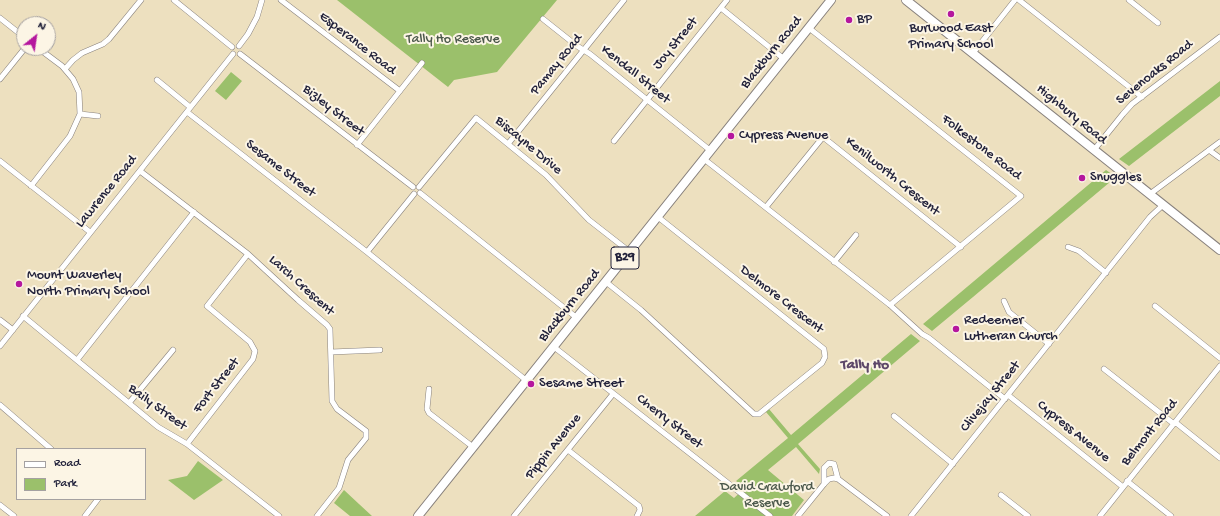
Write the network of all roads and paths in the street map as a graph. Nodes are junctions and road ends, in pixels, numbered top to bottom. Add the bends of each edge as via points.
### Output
1 (141, 0) edge
2 (174, 0) edge
3 (262, 0) edge
4 (281, 0) edge
5 (624, 0) edge
6 (727, 0) edge
7 (832, 0) edge
8 (906, 0) edge
9 (1015, 0) edge
10 (1019, 0) edge
11 (1129, 0) edge
12 (721, 8) junction
13 (0, 18) edge
14 (543, 19) dead end
15 (1158, 23) dead end
16 (809, 28) junction
17 (16, 31) edge
18 (1220, 37) edge
19 (239, 46) junction
20 (232, 47) junction
21 (584, 50) junction
22 (973, 53) junction
23 (233, 54) junction
24 (240, 54) junction
25 (19, 56) edge
26 (48, 56) edge
27 (784, 59) junction
28 (422, 62) dead end
29 (65, 69) junction
30 (0, 79) edge
31 (157, 80) dead end
32 (400, 91) junction
33 (1142, 97) junction
34 (647, 99) junction
35 (190, 107) junction
36 (187, 112) junction
37 (80, 114) junction
38 (98, 116) dead end
39 (614, 141) dead end
40 (1220, 142) edge
41 (508, 144) junction
42 (357, 145) junction
43 (1094, 150) junction
44 (1209, 150) junction
45 (711, 151) junction
46 (1220, 158) edge
47 (704, 159) junction
48 (0, 161) edge
49 (140, 171) junction
50 (31, 186) junction
51 (413, 187) junction
52 (420, 190) junction
53 (414, 194) junction
54 (1150, 194) junction
55 (1161, 204) junction
56 (766, 207) junction
57 (194, 212) junction
58 (658, 217) junction
59 (90, 232) junction
60 (856, 235) dead end
61 (1068, 246) dead end
62 (961, 247) junction
63 (1220, 250) edge
64 (367, 252) junction
65 (630, 252) junction
66 (248, 254) junction
67 (834, 262) junction
68 (1106, 273) junction
69 (606, 282) junction
70 (1004, 301) dead end
71 (890, 305) junction
72 (1155, 306) dead end
73 (23, 316) junction
74 (577, 318) junction
75 (0, 320) edge
76 (13, 330) junction
77 (1049, 344) junction
78 (0, 346) edge
79 (554, 347) junction
80 (172, 350) dead end
81 (380, 350) dead end
82 (330, 352) junction
83 (1220, 358) edge
84 (77, 360) junction
85 (1220, 366) edge
86 (1104, 369) dead end
87 (526, 381) junction
88 (428, 389) dead end
89 (613, 394) junction
90 (1006, 397) junction
91 (129, 403) junction
92 (0, 405) edge
93 (894, 416) dead end
94 (1174, 423) junction
95 (187, 444) junction
96 (473, 447) junction
97 (50, 448) edge
98 (568, 450) junction
99 (1220, 458) edge
100 (953, 464) junction
101 (838, 479) junction
102 (1127, 481) junction
103 (824, 484) junction
104 (1123, 487) junction
105 (1001, 495) dead end
106 (97, 500) edge
107 (0, 505) edge
108 (14, 516) edge
109 (84, 516) edge
110 (279, 516) edge
111 (317, 516) edge
112 (418, 516) edge
113 (514, 516) edge
114 (637, 516) edge
115 (770, 516) edge
116 (798, 516) edge
117 (887, 516) edge
118 (911, 516) edge
119 (1028, 516) edge
120 (1100, 516) edge
121 (1171, 516) edge

1 - 29 street via 109,39 82,53
2 - 20 street
3 - 19 street via 251,28
4 - 32 street, Esperance Road
5 - 21 street, Pamay Road
6 - 12 street, Joy Street
7 - 16 main road, Blackburn Road / B29
8 - 22 main road, Highbury Road
9 - 22 street
10 - 33 street
11 - 15 street
12 - 27 street
12 - 34 street, Joy Street
13 - 17 street
14 - 21 street, Kendall Street
16 - 27 main road, Blackburn Road / B29
16 - 62 street, Folkestone Road via 1022,196
18 - 33 street, Sevenoaks Road
19 - 20 street
19 - 24 street
20 - 23 street
21 - 34 street, Kendall Street
21 - 41 street, Pamay Road
22 - 43 main road, Highbury Road
23 - 24 street
23 - 35 street, Lawrence Road
24 - 42 street, Bizley Street
25 - 30 street
26 - 29 street
27 - 45 main road, Blackburn Road / B29
28 - 32 street
29 - 37 street via 79,92
31 - 35 street
32 - 42 street
33 - 43 street, Sevenoaks Road via 1122,114
34 - 39 street, Joy Street
34 - 45 street, Kendall Street
35 - 36 street, Lawrence Road
36 - 49 street, Lawrence Road
36 - 64 street, Sesame Street
37 - 38 street
37 - 50 street via 70,136
40 - 44 street
41 - 52 street, Biscayne Drive via 476,118
41 - 65 street, Biscayne Drive via 546,175 589,220
42 - 51 street, Bizley Street
43 - 54 main road, Highbury Road
44 - 46 street
44 - 54 street
45 - 47 main road, Blackburn Road / B29
47 - 56 street, Cypress Avenue
47 - 58 main road, Blackburn Road / B29
48 - 50 street
49 - 57 street, Larch Crescent
49 - 59 street, Lawrence Road
50 - 59 street
51 - 52 street
51 - 53 street via 411,190
52 - 53 street via 417,195
52 - 74 street
53 - 64 street
54 - 55 main road, Highbury Road
55 - 63 main road, Highbury Road
55 - 68 street, Clivejay Street
56 - 62 street, Kenilworth Crescent via 823,137
56 - 67 street, Cypress Avenue
57 - 66 street, Larch Crescent
57 - 84 street
58 - 65 main road, Blackburn Road / B29
58 - 69 street, Delmore Crescent via 824,349 825,357 822,363 759,414 754,414 641,310
59 - 73 street, Lawrence Road
60 - 67 street
61 - 68 street via 1079,251
62 - 71 street, Folkestone Road
64 - 87 street, Sesame Street
65 - 69 main road, Blackburn Road / B29
66 - 82 street, Larch Crescent via 327,325 330,329
66 - 95 street, Fort Street via 207,306 250,342 255,351 253,359
67 - 71 street, Cypress Avenue
68 - 77 street, Clivejay Street
69 - 74 main road, Blackburn Road / B29
70 - 77 street via 1009,312
71 - 90 street, Cypress Avenue via 922,334
72 - 83 street
73 - 76 street, Lawrence Road
73 - 84 street, Baily Street
74 - 79 main road, Blackburn Road / B29
75 - 76 street
76 - 78 street, Lawrence Road
77 - 90 street, Clivejay Street
79 - 87 main road, Blackburn Road / B29
79 - 89 street, Cherry Street
80 - 91 street
81 - 82 street
82 - 111 street, Larch Crescent via 332,401 366,431 366,438 348,460 339,488
84 - 91 street, Baily Street
85 - 94 street, Belmont Road
86 - 94 street
87 - 96 main road, Blackburn Road / B29
88 - 96 street via 429,413
89 - 98 street, Pippin Avenue
89 - 115 street, Cherry Street
90 - 100 street, Clivejay Street
90 - 104 street, Cypress Avenue
91 - 95 street, Baily Street via 158,427
92 - 97 street
93 - 100 street
94 - 99 street
94 - 102 street, Belmont Road
95 - 110 street, Baily Street
96 - 112 main road, Blackburn Road / B29
98 - 113 street, Pippin Avenue
98 - 114 street via 639,506
100 - 118 street, Clivejay Street
101 - 103 street via 829,479
101 - 103 street via 834,464 829,463 824,468
101 - 117 street
102 - 104 street, Belmont Road
102 - 121 street
103 - 116 street
104 - 120 street, Belmont Road
105 - 119 street
106 - 109 street
107 - 108 street

